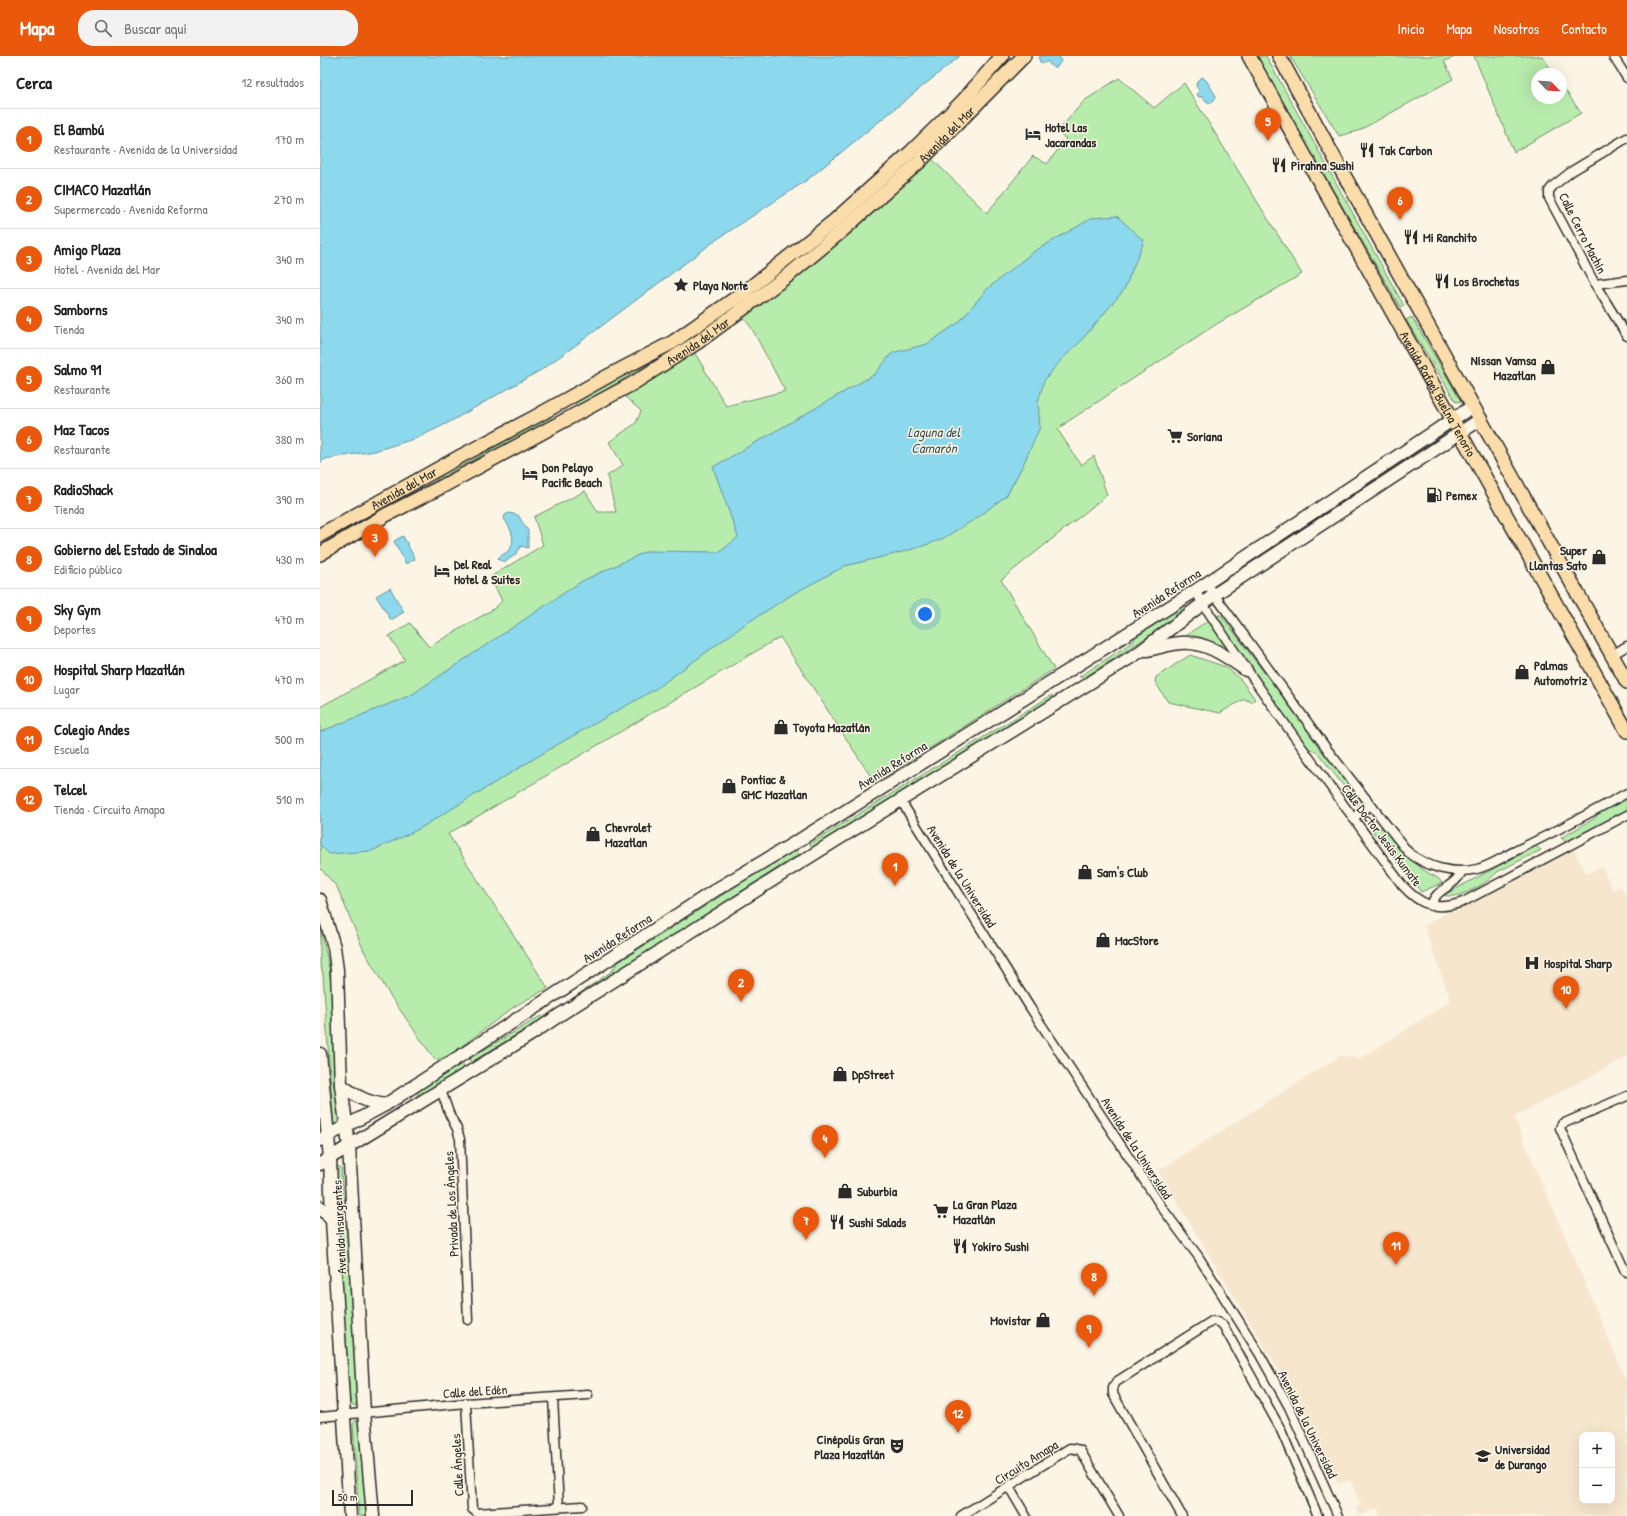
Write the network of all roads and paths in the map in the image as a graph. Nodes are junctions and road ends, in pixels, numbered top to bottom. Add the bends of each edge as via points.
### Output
1 (1002, 56) edge
2 (1024, 56) edge
3 (1249, 56) edge
4 (1279, 56) edge
5 (1613, 56) edge
6 (1627, 78) edge
7 (1627, 138) edge
8 (1627, 280) edge
9 (1595, 284) junction
10 (1627, 336) edge
11 (1473, 406) junction
12 (1481, 419) junction
13 (1452, 420) junction
14 (1460, 433) junction
15 (320, 535) edge
16 (320, 554) edge
17 (1207, 583) junction
18 (1195, 591) junction
19 (1214, 595) junction
20 (1203, 603) junction
21 (1627, 646) edge
22 (1142, 651) junction
23 (1612, 655) junction
24 (1246, 670) junction
25 (1627, 682) edge
26 (1627, 731) edge
27 (1627, 793) edge
28 (901, 801) junction
29 (1371, 805) junction
30 (1627, 815) edge
31 (1353, 818) junction
32 (1462, 871) junction
33 (320, 900) edge
34 (1431, 906) junction
35 (550, 998) junction
36 (561, 1014) junction
37 (320, 1054) edge
38 (461, 1054) junction
39 (469, 1073) junction
40 (341, 1085) junction
41 (321, 1090) edge
42 (441, 1090) junction
43 (1627, 1096) edge
44 (385, 1105) junction
45 (347, 1126) junction
46 (324, 1138) edge
47 (349, 1147) junction
48 (325, 1161) edge
49 (320, 1207) edge
50 (332, 1220) junction
51 (1627, 1272) edge
52 (468, 1320) dead end
53 (588, 1395) dead end
54 (553, 1398) junction
55 (466, 1403) junction
56 (364, 1412) junction
57 (343, 1413) junction
58 (320, 1417) edge
59 (1009, 1487) junction
60 (582, 1506) dead end
61 (559, 1507) junction
62 (350, 1516) edge
63 (373, 1516) edge
64 (961, 1516) edge
65 (1026, 1516) edge
66 (1119, 1516) edge
67 (1182, 1516) edge
68 (1318, 1516) edge
69 (1338, 1516) edge

1 - 15 main road, Avenida del Mar via 945,118 840,216 729,303 673,342
2 - 16 main road, Avenida del Mar via 919,162 844,229 790,274 698,342 632,384 386,515
3 - 13 main road, Avenida Rafael Buelna Tenorio
4 - 11 main road, Avenida Rafael Buelna Tenorio
5 - 6 street
7 - 9 street, Calle Cerro Machín via 1572,171 1549,191 1549,198
8 - 9 street, Calle Cerro Machín
9 - 10 street, Calle Cerro Machín
11 - 12 main road, Avenida Rafael Buelna Tenorio
11 - 13 main road, Avenida Reforma
12 - 14 main road
12 - 23 main road, Avenida Rafael Buelna Tenorio
13 - 14 main road, Avenida Rafael Buelna Tenorio
13 - 17 main road, Avenida Reforma
14 - 19 main road
14 - 26 main road, Avenida Rafael Buelna Tenorio
17 - 18 main road, Avenida Reforma
17 - 19 street, Calle Doctor Jesús Kumate
18 - 20 street, Calle Doctor Jesús Kumate
18 - 35 main road, Avenida Reforma via 711,894
19 - 20 main road
19 - 29 street, Calle Doctor Jesús Kumate
20 - 22 main road
20 - 24 street, Calle Doctor Jesús Kumate
21 - 23 street
22 - 24 main road via 1181,642 1199,644 1222,654
22 - 28 main road
23 - 25 main road, Avenida Rafael Buelna Tenorio
24 - 31 street, Calle Doctor Jesús Kumate
27 - 32 street, Calle Doctor Jesús Kumate via 1478,869
28 - 36 main road
28 - 69 street, Avenida de la Universidad via 1031,1009 1163,1209 1198,1256 1259,1353 1288,1407
29 - 31 street
29 - 32 street, Calle Doctor Jesús Kumate via 1411,854 1421,862 1433,867
30 - 34 street via 1463,902 1442,907
31 - 34 street, Calle Doctor Jesús Kumate via 1402,885 1420,902
32 - 34 street via 1456,880 1434,897
33 - 40 main road, Avenida Insurgentes via 329,926 336,962
35 - 36 main road
35 - 38 main road, Avenida Reforma
36 - 39 main road
37 - 41 main road, Avenida Insurgentes
38 - 39 main road
38 - 44 main road, Avenida Reforma
39 - 42 main road
40 - 44 main road via 363,1100
40 - 45 main road, Avenida Insurgentes
41 - 46 main road, Avenida Insurgentes
42 - 47 main road
42 - 52 street, Privada de Los Ángeles via 460,1139
43 - 51 street via 1562,1124 1560,1128
44 - 45 main road, Avenida Reforma
45 - 46 main road, Avenida Reforma
45 - 47 main road, Avenida Insurgentes
46 - 48 main road, Avenida Insurgentes
47 - 48 main road
47 - 56 main road, Avenida Insurgentes
48 - 50 main road, Avenida Insurgentes
49 - 50 main road
50 - 57 main road, Avenida Insurgentes
53 - 54 street, Calle del Edén
54 - 55 street, Calle del Edén
54 - 61 street
55 - 56 street, Calle del Edén
55 - 61 street, Calle Ángeles via 473,1512
56 - 57 street
56 - 63 main road, Avenida Insurgentes
57 - 58 street
57 - 62 main road, Avenida Insurgentes
59 - 64 street, Circuito Amapa
59 - 65 street
59 - 66 street, Circuito Amapa via 1070,1448 1075,1448 1080,1450
60 - 61 street, Calle Ángeles
67 - 68 street via 1113,1394 1113,1388 1116,1382 1212,1321 1224,1325 1267,1402

